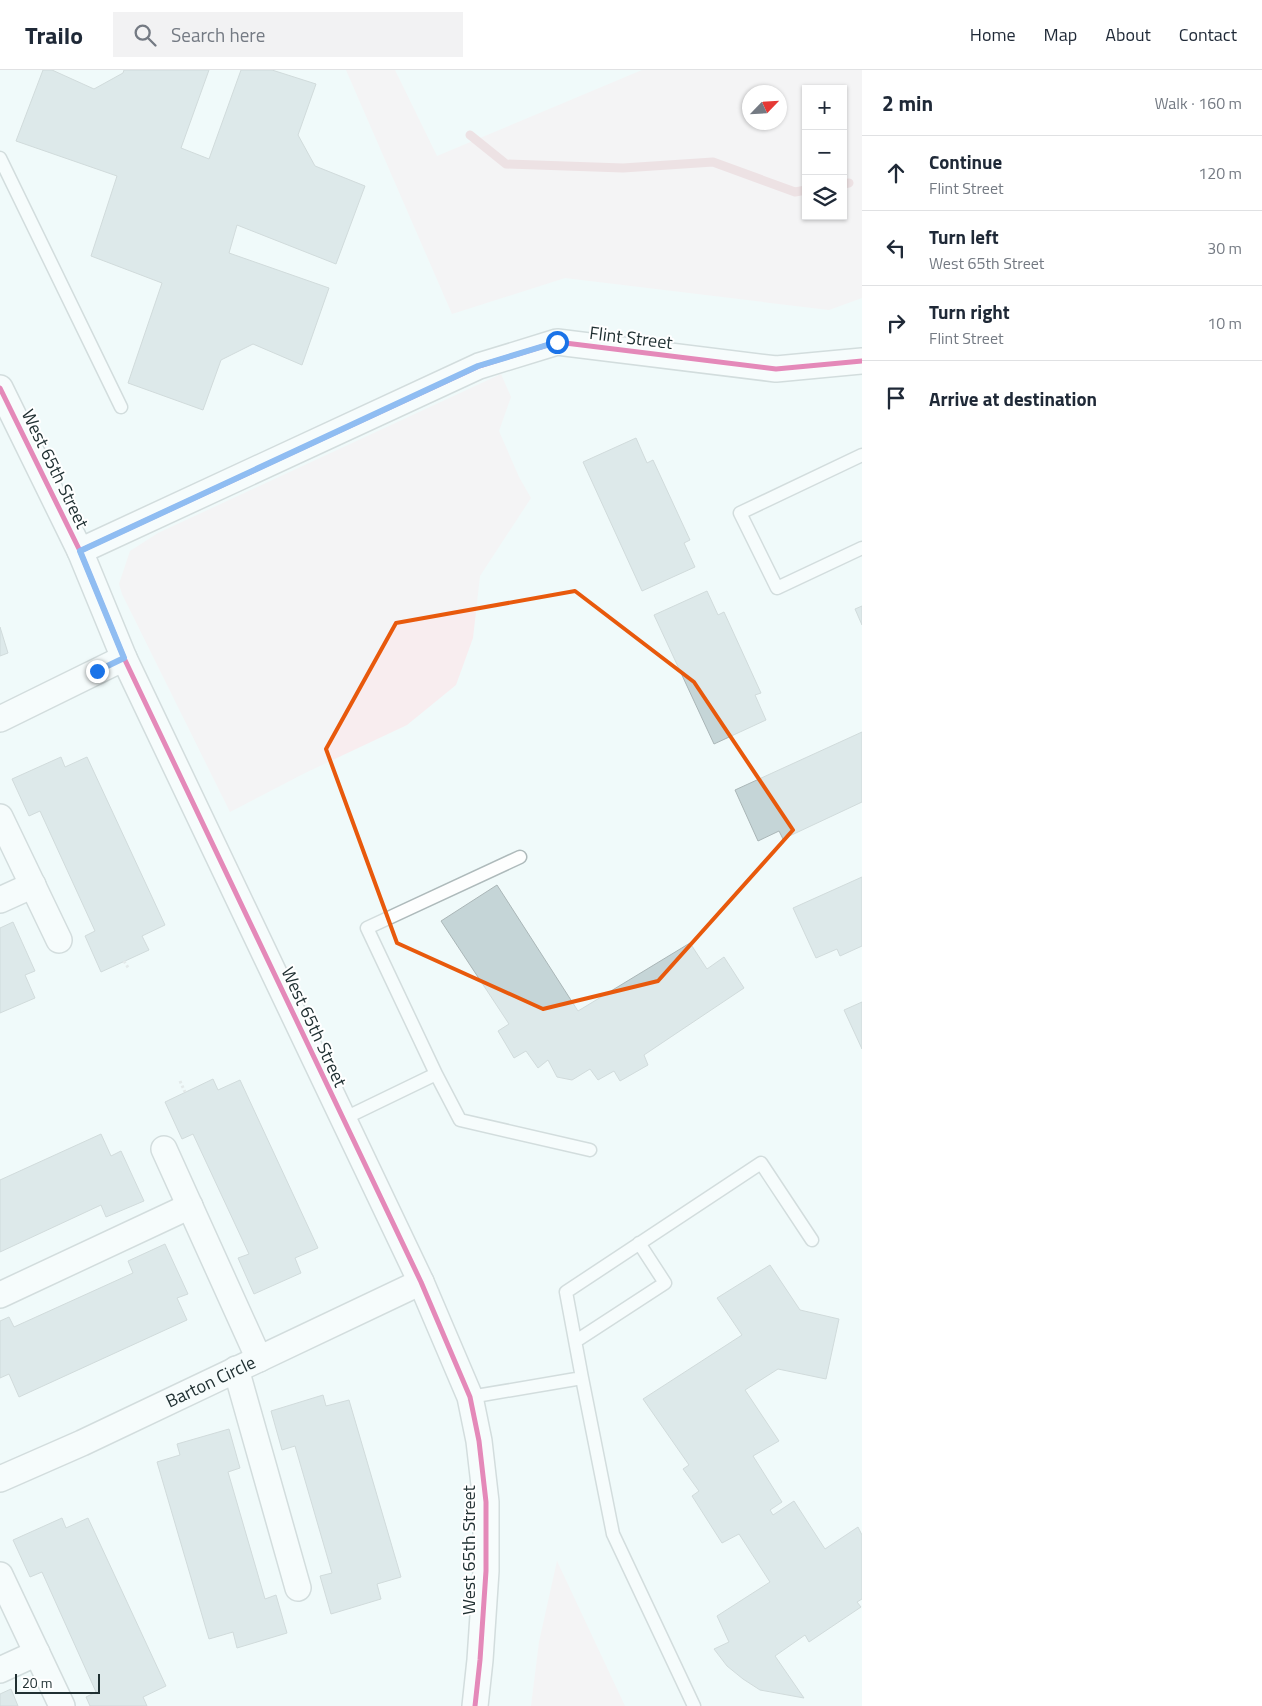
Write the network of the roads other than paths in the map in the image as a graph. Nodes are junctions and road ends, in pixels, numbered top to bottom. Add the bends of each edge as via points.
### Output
1 (0, 158) edge
2 (862, 361) edge
3 (0, 388) edge
4 (121, 407) dead end
5 (862, 456) edge
6 (862, 548) edge
7 (80, 551) junction
8 (124, 658) junction
9 (0, 719) edge
10 (0, 817) edge
11 (520, 857) dead end
12 (32, 885) junction
13 (0, 900) edge
14 (58, 940) dead end
15 (436, 1074) junction
16 (343, 1119) junction
17 (164, 1149) dead end
18 (590, 1150) dead end
19 (190, 1206) junction
20 (812, 1240) dead end
21 (639, 1243) junction
22 (420, 1282) junction
23 (0, 1295) edge
24 (576, 1341) junction
25 (259, 1358) junction
26 (236, 1369) junction
27 (582, 1378) junction
28 (470, 1397) junction
29 (2, 1474) edge
30 (0, 1575) edge
31 (298, 1588) dead end
32 (37, 1653) junction
33 (0, 1670) edge
34 (62, 1706) edge
35 (475, 1706) edge
36 (694, 1706) edge

1 - 4 lane
2 - 7 street, Flint Street via 776,369 557,342 478,366
3 - 7 street, West 65th Street
5 - 6 lane via 740,513 777,588
7 - 8 street, West 65th Street
8 - 9 street
8 - 16 street, West 65th Street
10 - 12 street
11 - 15 lane via 368,928
12 - 13 street
12 - 14 street
15 - 16 lane
15 - 18 lane via 460,1120
16 - 22 street, West 65th Street
17 - 19 street
19 - 23 street
19 - 25 street
20 - 21 lane via 760,1163
21 - 24 lane via 566,1292
21 - 24 lane via 665,1283
22 - 25 street, Barton Circle
22 - 28 street, West 65th Street
24 - 27 lane
25 - 26 street, Barton Circle
26 - 29 street, Barton Circle via 82,1443
26 - 31 street
27 - 28 lane
27 - 36 lane via 613,1534
28 - 35 street, West 65th Street via 486,1502 486,1571
30 - 32 street
32 - 33 street
32 - 34 street

